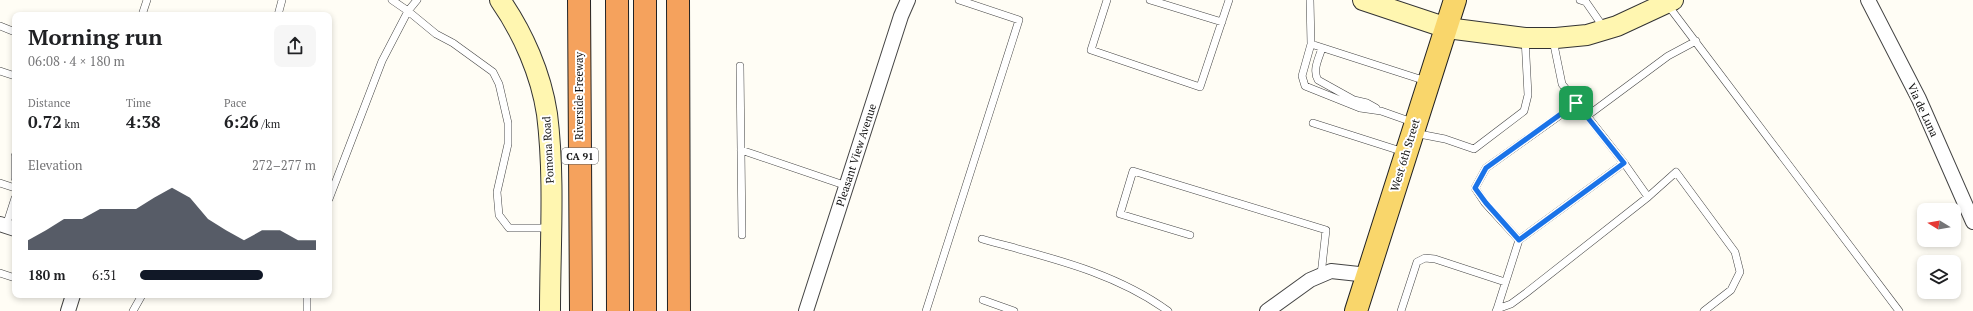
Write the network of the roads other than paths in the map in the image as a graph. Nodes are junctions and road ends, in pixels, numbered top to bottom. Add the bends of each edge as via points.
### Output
1 (147, 0) edge
2 (282, 0) edge
3 (392, 0) edge
4 (417, 0) edge
5 (500, 0) edge
6 (579, 0) edge
7 (617, 0) edge
8 (645, 0) edge
9 (678, 0) edge
10 (908, 0) edge
11 (959, 0) edge
12 (1107, 0) edge
13 (1150, 0) edge
14 (1229, 0) edge
15 (1310, 0) edge
16 (1362, 0) edge
17 (1455, 0) edge
18 (1580, 0) edge
19 (1868, 0) edge
20 (1670, 2) edge
21 (408, 11) junction
22 (143, 12) edge
23 (279, 12) edge
24 (1222, 22) junction
25 (0, 26) edge
26 (1447, 28) junction
27 (1605, 30) junction
28 (12, 31) edge
29 (1524, 38) junction
30 (1553, 38) junction
31 (1696, 42) junction
32 (1311, 44) junction
33 (1322, 48) junction
34 (740, 66) dead end
35 (0, 71) edge
36 (12, 75) edge
37 (1428, 81) junction
38 (1576, 103) junction
39 (1381, 111) junction
40 (1587, 116) junction
41 (1313, 123) dead end
42 (1413, 127) junction
43 (741, 150) junction
44 (1406, 153) junction
45 (1624, 163) junction
46 (0, 183) edge
47 (847, 186) junction
48 (12, 187) edge
49 (332, 191) edge
50 (1648, 197) junction
51 (12, 208) edge
52 (1973, 222) edge
53 (7, 226) edge
54 (550, 228) junction
55 (742, 235) dead end
56 (1190, 235) dead end
57 (982, 239) dead end
58 (1519, 240) junction
59 (0, 274) edge
60 (1321, 275) junction
61 (1368, 275) junction
62 (12, 277) edge
63 (1505, 282) junction
64 (71, 298) edge
65 (140, 298) edge
66 (307, 298) edge
67 (983, 300) dead end
68 (1496, 310) edge
69 (68, 311) edge
70 (133, 311) edge
71 (307, 311) edge
72 (550, 311) edge
73 (581, 311) edge
74 (618, 311) edge
75 (645, 311) edge
76 (679, 311) edge
77 (806, 311) edge
78 (926, 311) edge
79 (1014, 311) edge
80 (1168, 311) edge
81 (1267, 311) edge
82 (1356, 311) edge
83 (1402, 311) edge
84 (1704, 311) edge
85 (1899, 311) edge

1 - 22 lane
2 - 23 lane
3 - 21 lane
4 - 21 lane
5 - 54 main road, Pomona Road via 514,20 534,67 546,113 550,157
6 - 73 highway, Riverside Freeway / CA 91
7 - 74 highway
8 - 75 highway
9 - 76 highway
10 - 47 street, Pleasant View Avenue
11 - 78 lane via 1019,20
12 - 24 lane via 1091,50 1200,87
13 - 24 lane
14 - 24 lane
15 - 32 lane
16 - 26 main road
17 - 26 main road, West 6th Street
18 - 27 lane via 1586,2
19 - 52 street, Via de Luna via 1919,99
20 - 27 main road
20 - 31 lane
21 - 49 lane via 382,61
21 - 54 lane via 436,34 493,72 499,84 508,122 508,144 498,192 498,216 509,228
25 - 28 lane
26 - 29 main road
26 - 37 main road, West 6th Street
27 - 30 main road via 1586,35
29 - 30 main road
29 - 42 lane via 1528,95 1524,111 1474,149
30 - 38 lane via 1562,84
31 - 40 lane via 1668,56
31 - 85 lane
32 - 33 lane
32 - 39 lane via 1302,76 1305,86 1360,108
33 - 37 lane
33 - 39 lane via 1315,70 1318,80 1354,100 1367,103
34 - 43 lane
35 - 36 lane
37 - 42 main road, West 6th Street
38 - 40 lane
38 - 58 lane via 1486,168 1475,188
39 - 42 lane
40 - 45 lane
41 - 44 lane
42 - 44 main road, West 6th Street
43 - 47 lane
43 - 55 lane
44 - 61 main road, West 6th Street
45 - 50 lane
45 - 58 lane
46 - 48 lane
47 - 77 street, Pleasant View Avenue
50 - 68 lane via 1516,301
50 - 84 lane via 1676,172 1735,252 1740,272 1731,290
51 - 53 lane
54 - 72 main road, Pomona Road
56 - 60 lane via 1120,214 1133,171 1326,230
57 - 80 lane via 1092,270 1147,296
58 - 63 lane
59 - 62 lane
60 - 61 street via 1331,271
60 - 81 street
61 - 82 main road, West 6th Street
63 - 68 lane
63 - 83 lane via 1425,258 1417,262
64 - 69 street
65 - 70 lane
66 - 71 lane
67 - 79 lane

